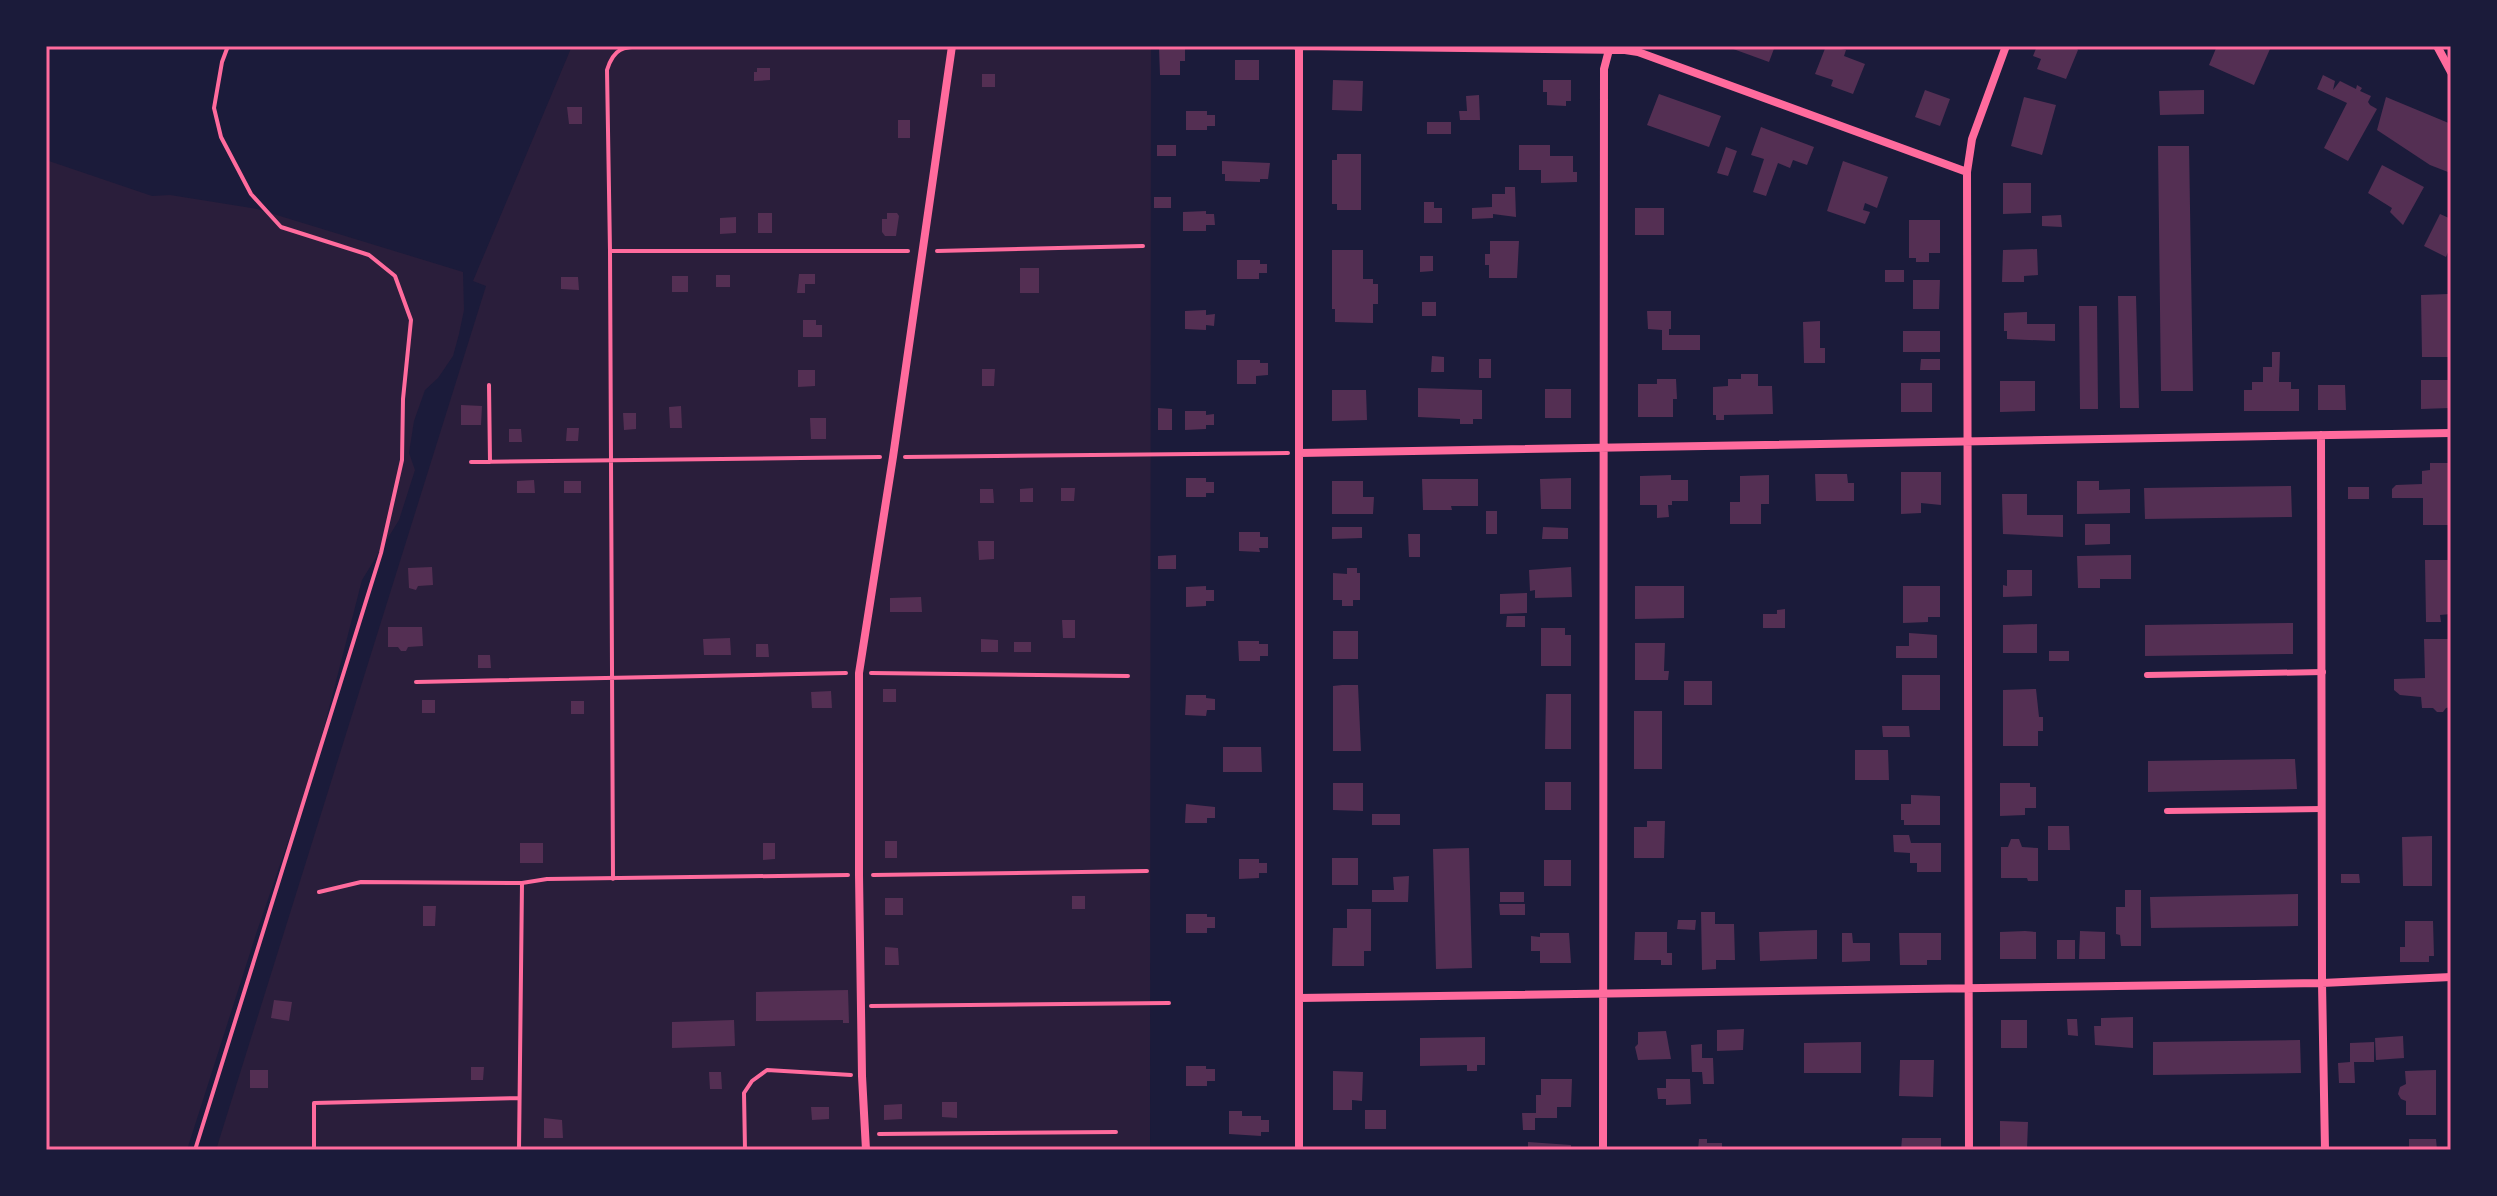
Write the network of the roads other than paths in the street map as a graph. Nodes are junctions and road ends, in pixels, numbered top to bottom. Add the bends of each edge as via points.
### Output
1 (952, 46) edge
2 (1297, 46) edge
3 (2006, 46) edge
4 (2437, 46) edge
5 (1609, 48) edge
6 (2451, 72) edge
7 (1967, 172) junction
8 (2451, 433) edge
9 (2321, 435) junction
10 (1969, 441) junction
11 (1604, 448) junction
12 (1299, 453) junction
13 (2323, 672) junction
14 (2147, 675) dead end
15 (2322, 809) junction
16 (2167, 811) dead end
17 (2451, 977) edge
18 (2322, 983) junction
19 (1969, 988) junction
20 (1603, 994) junction
21 (1299, 998) junction
22 (866, 1150) edge
23 (1299, 1150) edge
24 (1603, 1150) edge
25 (1969, 1150) edge
26 (2325, 1150) edge

1 - 22 street via 859,673
2 - 5 street
2 - 12 street
3 - 7 street via 1972,139
4 - 6 street
5 - 7 street via 1638,52
5 - 11 street via 1604,69
7 - 10 street
8 - 9 street
9 - 10 street
9 - 13 street
10 - 11 street
10 - 19 street
11 - 12 street
11 - 20 street
12 - 21 street
13 - 14 lane
13 - 15 street
15 - 16 lane
15 - 18 street
17 - 18 street
18 - 19 street
18 - 26 street
19 - 20 street
19 - 25 street
20 - 21 street
20 - 24 street
21 - 23 street

